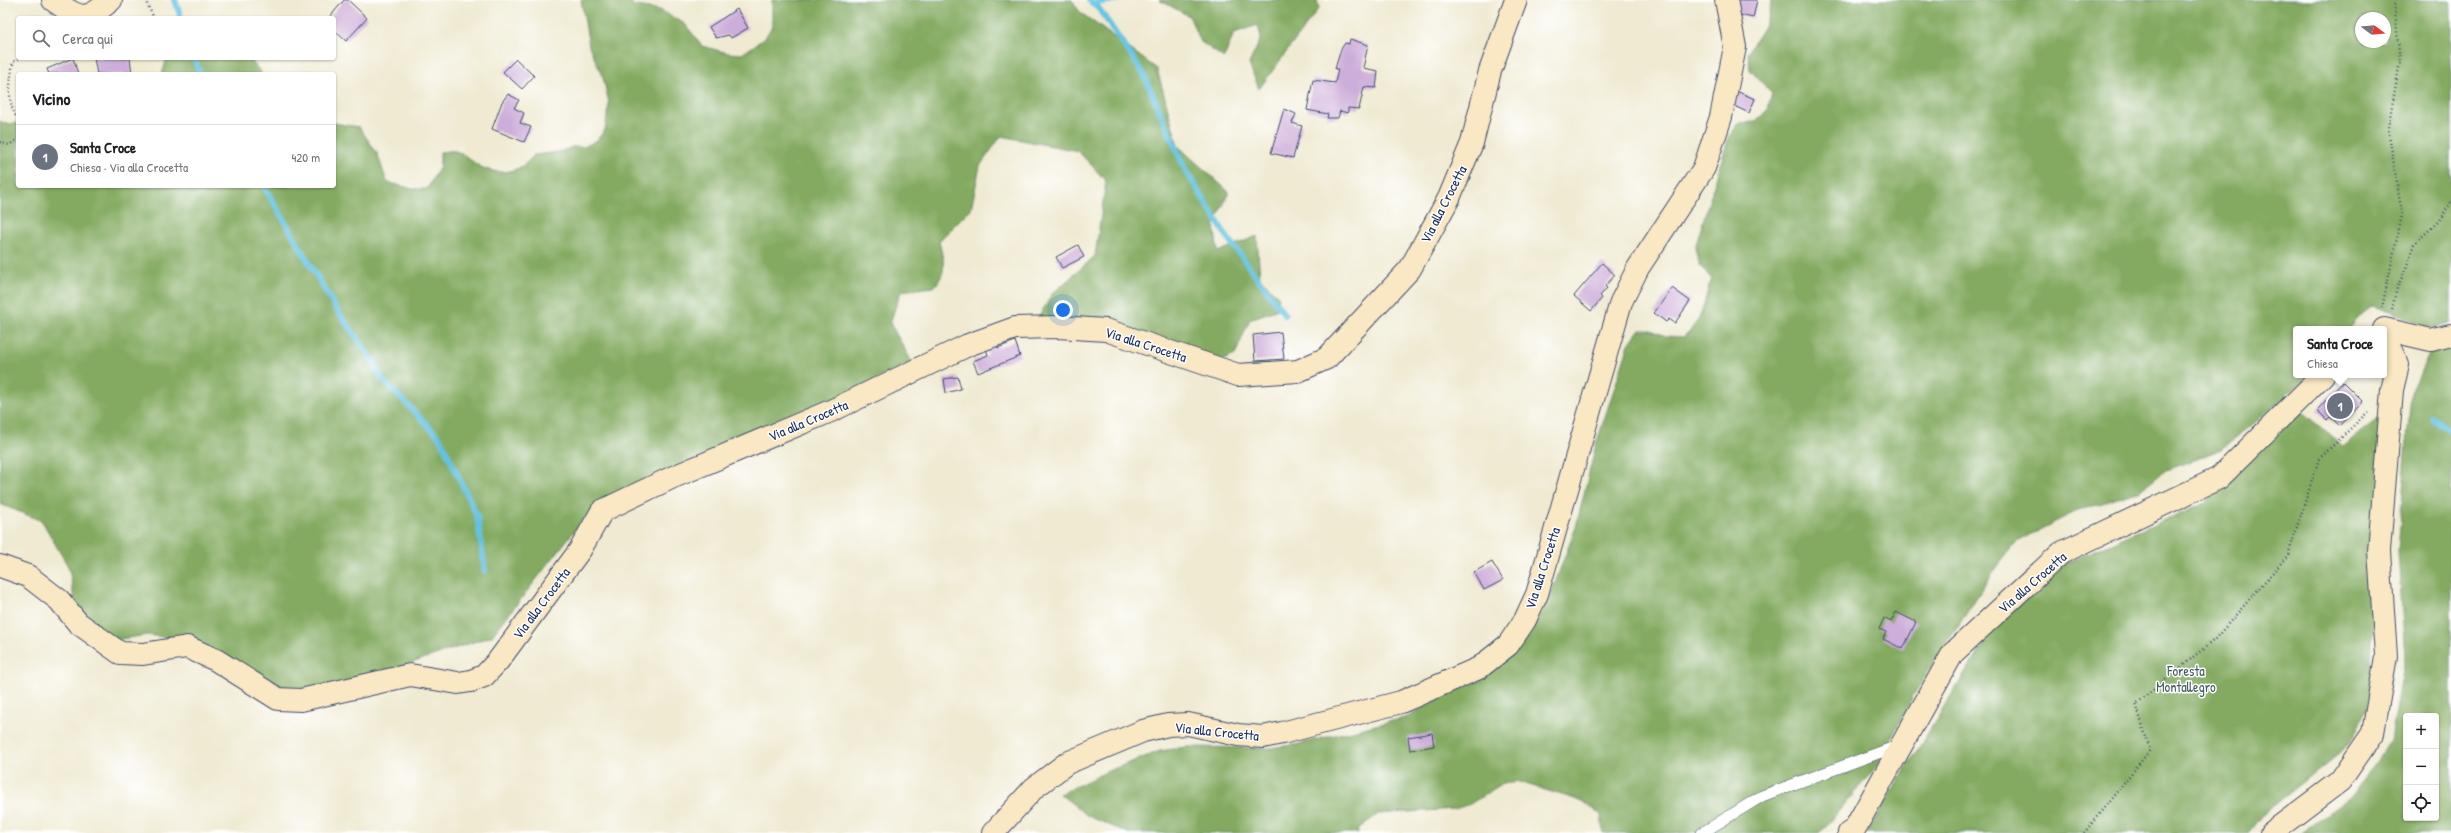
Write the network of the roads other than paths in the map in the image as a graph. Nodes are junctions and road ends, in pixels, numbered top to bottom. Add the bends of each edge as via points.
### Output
1 (53, 0) edge
2 (111, 0) edge
3 (1516, 0) edge
4 (1726, 0) edge
5 (2387, 330) edge
6 (2451, 334) edge
7 (2387, 342) edge
8 (2320, 378) edge
9 (0, 566) edge
10 (1902, 744) junction
11 (993, 833) edge
12 (1702, 833) edge
13 (1849, 833) edge
14 (2271, 833) edge

1 - 2 street via 80,16 92,16
3 - 9 street, Via alla Crocetta via 1490,71 1472,143 1449,198 1410,269 1327,358 1298,371 1238,375 1106,330 1058,327 1015,328 968,345 833,410 671,478 602,512 580,550 498,661 484,676 471,681 458,683 410,675 301,700 278,698 216,660 187,647 143,654 120,653 78,623 59,600 28,576
4 - 11 street, Via alla Crocetta via 1735,47 1721,117 1704,168 1638,268 1621,302 1537,594 1508,645 1479,668 1401,702 1282,734 1263,737 1238,735 1188,724 1168,725 1144,731 1067,763 1034,788
5 - 6 street via 2431,340
7 - 14 street via 2398,365 2392,390 2379,551 2386,656 2373,733 2340,781
8 - 10 street, Via alla Crocetta via 2219,478 2061,553 1952,653
10 - 12 lane via 1762,796
10 - 13 street, Via alla Crocetta via 1854,830

